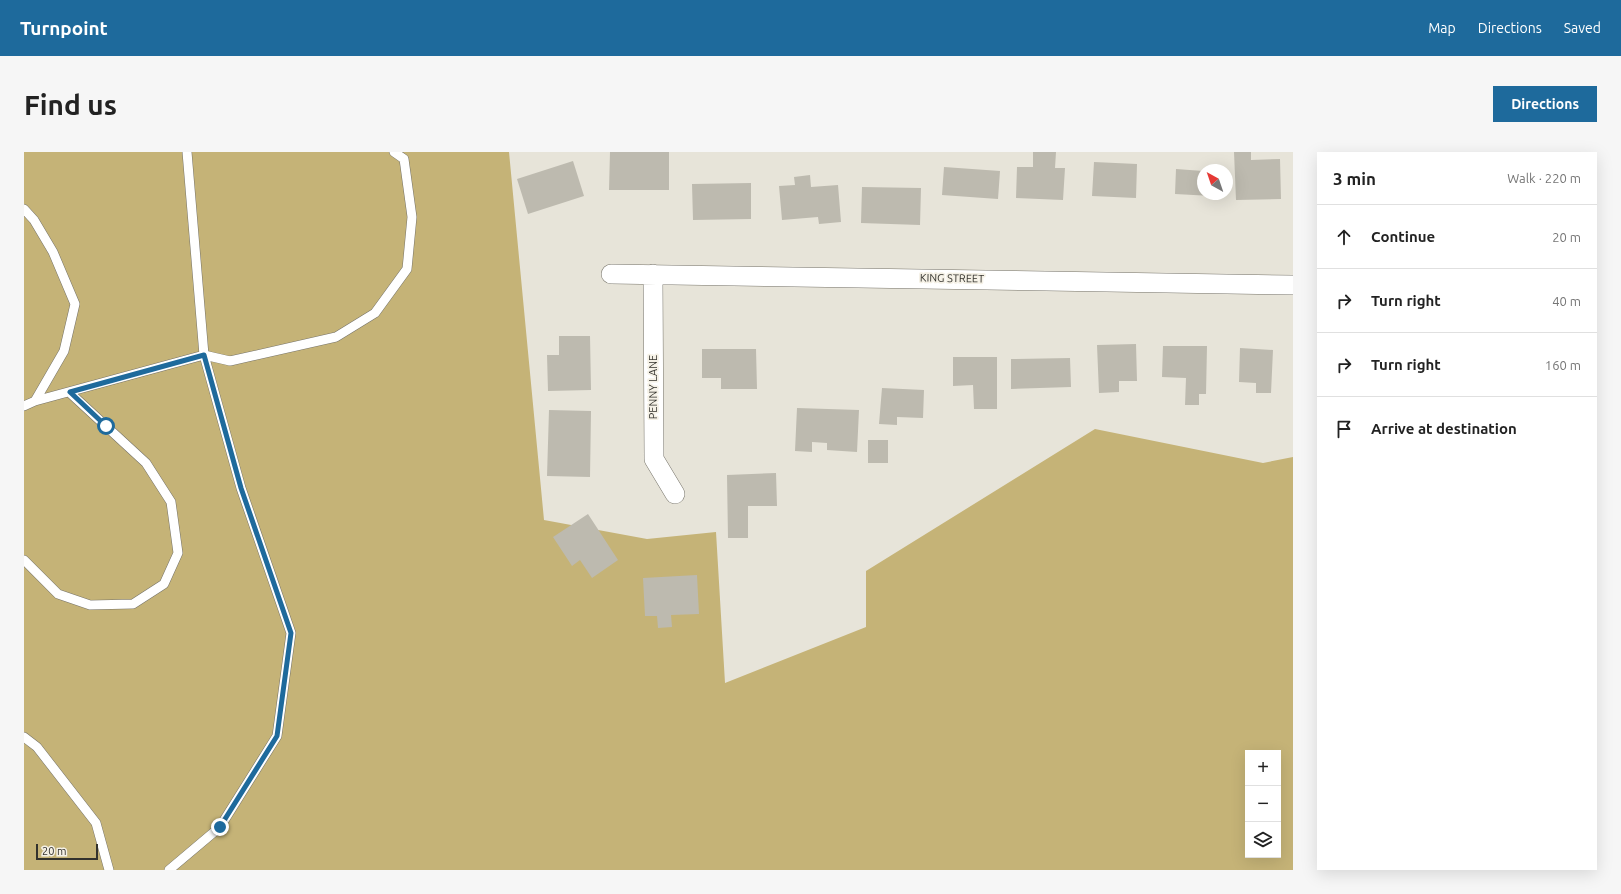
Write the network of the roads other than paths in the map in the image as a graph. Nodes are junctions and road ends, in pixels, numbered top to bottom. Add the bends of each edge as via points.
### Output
1 (187, 152) edge
2 (394, 152) edge
3 (24, 209) edge
4 (611, 274) dead end
5 (653, 274) junction
6 (1293, 285) edge
7 (204, 355) junction
8 (70, 392) junction
9 (35, 401) junction
10 (24, 406) edge
11 (675, 494) dead end
12 (24, 560) edge
13 (24, 737) edge
14 (109, 870) edge
15 (169, 870) edge

1 - 7 lane
2 - 7 lane via 404,159 412,217 407,269 374,313 336,337 230,361
3 - 9 lane via 34,220 53,252 75,304 64,352
4 - 5 street, KING STREET
5 - 6 street, KING STREET
5 - 11 street, PENNY LANE via 654,459
7 - 8 lane
7 - 15 lane via 241,488 291,633 277,736 220,827
8 - 9 lane
8 - 12 lane via 146,463 172,502 178,553 164,584 133,604 90,605 58,594
9 - 10 lane
13 - 14 lane via 37,747 96,823

